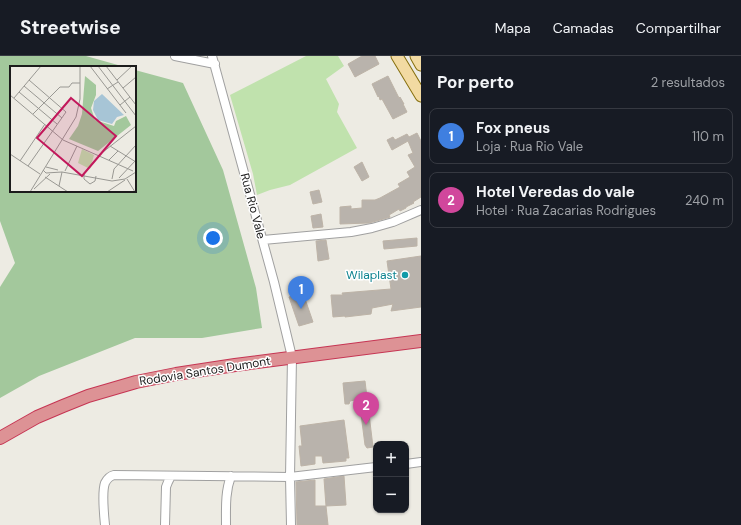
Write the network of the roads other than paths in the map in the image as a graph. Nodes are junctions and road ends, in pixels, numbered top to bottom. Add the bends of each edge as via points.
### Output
1 (174, 56) edge
2 (397, 56) edge
3 (416, 56) edge
4 (214, 60) edge
5 (421, 65) edge
6 (421, 96) edge
7 (421, 210) edge
8 (263, 240) junction
9 (421, 341) edge
10 (292, 357) junction
11 (0, 438) edge
12 (421, 462) edge
13 (409, 464) edge
14 (373, 467) edge
15 (171, 476) junction
16 (231, 476) junction
17 (290, 477) junction
18 (105, 525) edge
19 (165, 525) edge
20 (226, 525) edge
21 (291, 525) edge

1 - 4 street
2 - 6 main road
3 - 5 main road
4 - 8 street, Rua Rio Vale
7 - 8 street via 365,230
8 - 10 street, Rua Rio Vale
9 - 10 highway, Rodovia Santos Dumont
10 - 11 highway, Rodovia Santos Dumont via 136,382 63,406
10 - 17 street, Rua Rio Vale
12 - 13 street
14 - 17 street
15 - 16 street
15 - 18 street via 110,476 104,488
15 - 19 street via 166,487
16 - 17 street
16 - 20 street via 226,492
17 - 21 street, Rua Rio Vale

